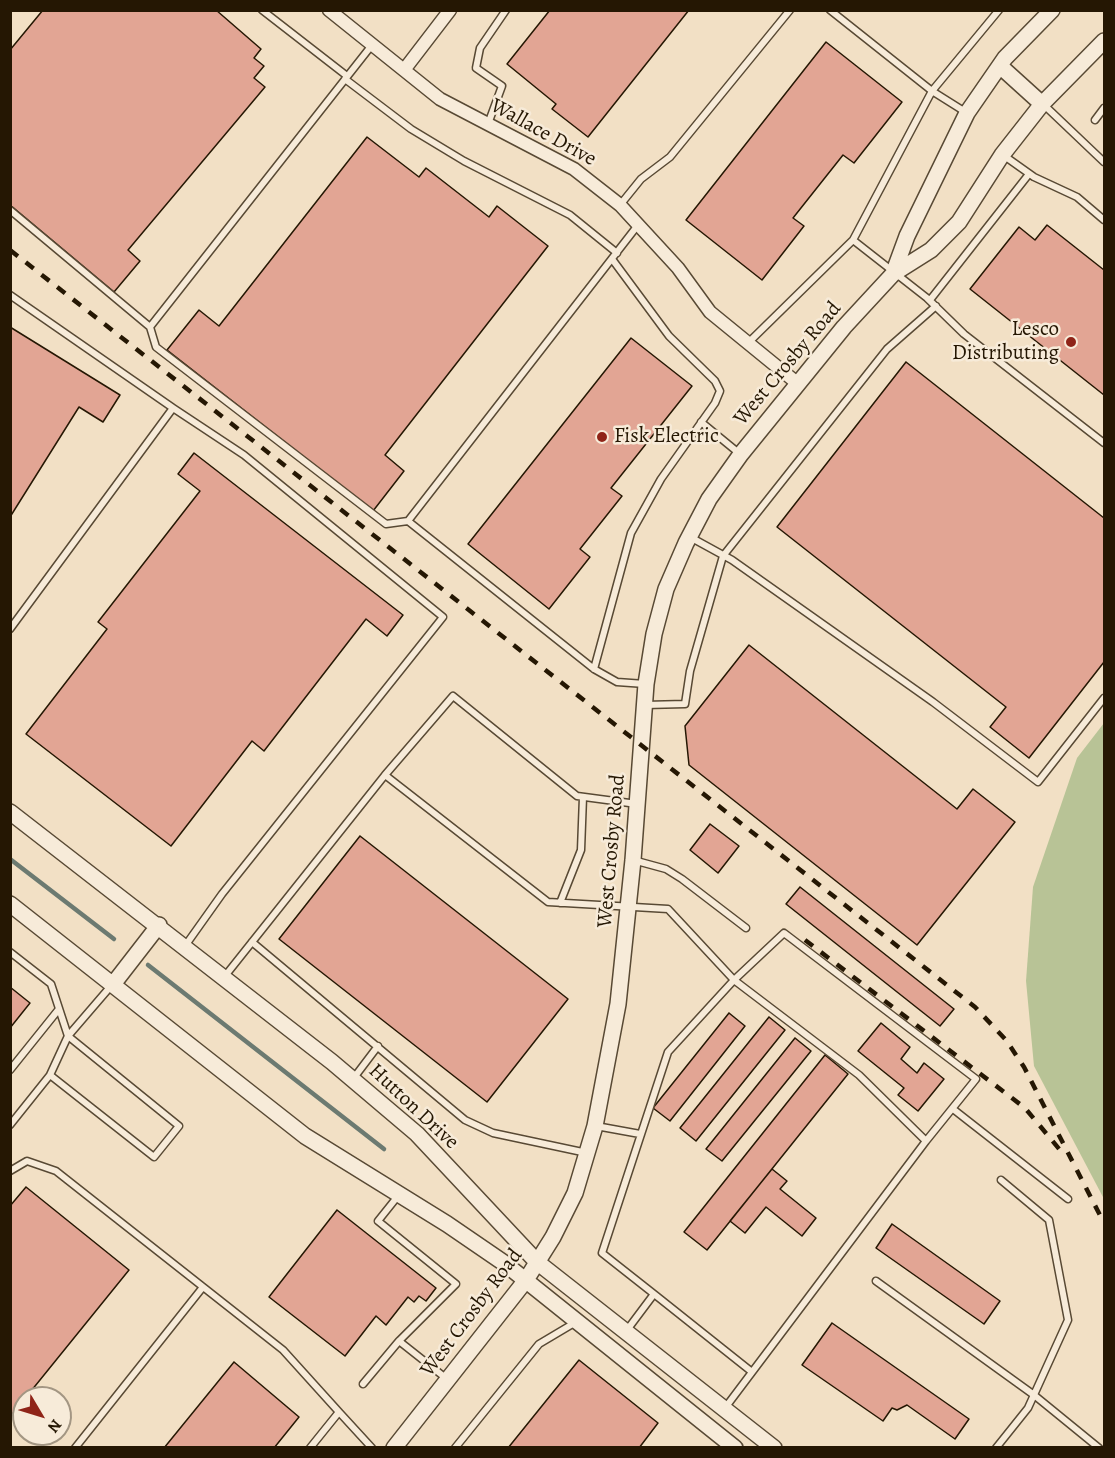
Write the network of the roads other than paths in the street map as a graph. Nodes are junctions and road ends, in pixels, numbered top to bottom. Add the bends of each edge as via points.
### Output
1 (262, 10) edge
2 (329, 10) edge
3 (450, 10) edge
4 (507, 10) edge
5 (790, 10) edge
6 (830, 10) edge
7 (999, 10) edge
8 (1052, 10) edge
9 (1104, 41) edge
10 (372, 45) junction
11 (1000, 66) junction
12 (404, 69) junction
13 (346, 78) junction
14 (932, 90) junction
15 (1042, 104) junction
16 (1104, 108) edge
17 (967, 114) junction
18 (1095, 120) dead end
19 (488, 124) junction
20 (1002, 155) junction
21 (1104, 162) edge
22 (1029, 174) junction
23 (620, 205) junction
24 (10, 210) edge
25 (1104, 220) edge
26 (638, 225) junction
27 (853, 240) junction
28 (617, 253) junction
29 (612, 259) junction
30 (893, 274) junction
31 (10, 295) edge
32 (930, 300) junction
33 (936, 306) junction
34 (150, 327) junction
35 (748, 343) junction
36 (797, 383) junction
37 (173, 408) junction
38 (701, 422) junction
39 (1104, 443) edge
40 (741, 454) junction
41 (408, 521) junction
42 (689, 536) junction
43 (723, 556) junction
44 (10, 629) edge
45 (594, 669) junction
46 (646, 684) junction
47 (1104, 698) edge
48 (645, 705) junction
49 (386, 775) junction
50 (583, 797) junction
51 (638, 804) junction
52 (10, 812) edge
53 (633, 860) junction
54 (560, 903) junction
55 (10, 904) edge
56 (628, 909) junction
57 (159, 925) junction
58 (746, 928) dead end
59 (252, 942) junction
60 (185, 946) junction
61 (10, 952) edge
62 (224, 977) junction
63 (734, 980) junction
64 (114, 983) junction
65 (59, 1009) junction
66 (68, 1036) junction
67 (378, 1046) junction
68 (10, 1070) edge
69 (50, 1075) junction
70 (352, 1079) junction
71 (953, 1109) junction
72 (10, 1125) edge
73 (596, 1126) junction
74 (640, 1134) junction
75 (926, 1142) junction
76 (587, 1153) junction
77 (10, 1171) edge
78 (1001, 1180) dead end
79 (398, 1196) junction
80 (1068, 1199) dead end
81 (537, 1262) junction
82 (526, 1280) junction
83 (876, 1281) dead end
84 (203, 1287) junction
85 (654, 1294) junction
86 (576, 1322) junction
87 (626, 1332) junction
88 (399, 1341) junction
89 (752, 1372) junction
90 (448, 1380) junction
91 (363, 1384) dead end
92 (1034, 1395) junction
93 (724, 1408) junction
94 (339, 1412) junction
95 (710, 1428) junction
96 (75, 1448) edge
97 (310, 1448) edge
98 (372, 1448) edge
99 (394, 1448) edge
100 (455, 1448) edge
101 (735, 1448) edge
102 (774, 1448) edge
103 (996, 1448) edge
104 (1100, 1448) edge

1 - 13 lane
2 - 10 street, Wallace Drive
3 - 12 street
4 - 19 lane via 480,48 476,68 502,86
5 - 23 lane via 670,157 640,179
6 - 14 lane
7 - 14 lane
8 - 11 street, West Crosby Road
9 - 15 street, West Crosby Road
10 - 12 street, Wallace Drive
10 - 13 lane
11 - 15 street
11 - 17 street, West Crosby Road
12 - 19 street, Wallace Drive via 440,99
13 - 28 lane via 411,129 570,214
13 - 34 lane
14 - 17 lane
14 - 27 lane
15 - 20 street, West Crosby Road
15 - 21 lane
16 - 18 lane
17 - 30 street, West Crosby Road via 907,236
19 - 23 street, Wallace Drive via 574,169
20 - 22 lane
20 - 30 street, West Crosby Road via 959,222 931,249
22 - 25 lane via 1077,198
22 - 32 lane
23 - 26 street, Wallace Drive
24 - 34 lane
26 - 28 lane
26 - 35 street, Wallace Drive via 678,268 710,312
27 - 30 lane
27 - 35 lane
28 - 29 lane
29 - 38 lane via 669,336 720,390
29 - 41 lane
30 - 32 lane
30 - 36 street, West Crosby Road
31 - 37 lane
32 - 33 lane
33 - 39 lane via 964,334
33 - 43 lane via 887,350
34 - 41 lane via 156,346 386,524
35 - 36 street, Wallace Drive
36 - 40 street, West Crosby Road
37 - 44 lane
37 - 60 lane via 244,455 443,617
38 - 40 lane
38 - 45 lane via 661,479 631,533
40 - 42 street, West Crosby Road via 708,499
41 - 45 lane
42 - 43 lane
42 - 46 street, West Crosby Road via 666,589
43 - 47 lane via 933,702 1038,782
43 - 48 lane via 690,671 685,704
45 - 46 lane via 617,682
46 - 48 street, West Crosby Road
48 - 51 street, West Crosby Road
49 - 50 lane via 453,696
49 - 54 lane via 548,902
49 - 59 lane
50 - 51 lane
50 - 54 lane via 581,850
51 - 53 street, West Crosby Road
52 - 57 street, Hutton Drive
53 - 56 street, West Crosby Road
53 - 58 lane via 666,869
54 - 56 lane
55 - 64 street
56 - 63 lane via 668,909
56 - 73 street, West Crosby Road via 618,1004
57 - 60 street, Hutton Drive
57 - 64 street
59 - 62 lane
59 - 67 lane
60 - 62 street, Hutton Drive
61 - 65 lane via 51,984
62 - 70 street, Hutton Drive
63 - 71 lane via 784,933 976,1079
63 - 74 lane via 668,1052
63 - 75 lane via 859,1075
64 - 66 lane
64 - 79 street via 305,1136
65 - 66 lane
65 - 68 lane
66 - 69 lane
66 - 69 lane via 179,1126 154,1157
67 - 70 lane
67 - 76 lane via 465,1120 493,1133
69 - 72 lane
70 - 81 street, Hutton Drive via 417,1134
71 - 75 lane
71 - 80 lane
73 - 74 lane
73 - 76 street, West Crosby Road
74 - 85 lane via 602,1253
75 - 89 lane
76 - 81 street, West Crosby Road via 575,1193
77 - 84 lane via 27,1161 56,1170
78 - 92 lane via 1049,1220 1068,1320
79 - 82 street via 447,1224
79 - 88 lane via 378,1221 456,1284
81 - 82 street, West Crosby Road
81 - 87 street, Hutton Drive
82 - 86 street
82 - 90 street, West Crosby Road
83 - 92 lane
84 - 94 lane via 283,1350
84 - 96 lane
85 - 87 lane
85 - 89 lane
86 - 95 street
86 - 100 lane via 539,1344
87 - 93 street, Hutton Drive
88 - 90 lane
88 - 91 lane
89 - 93 lane
90 - 99 street, West Crosby Road
92 - 103 lane
92 - 104 lane
93 - 95 street
93 - 102 street, Hutton Drive
94 - 97 lane
94 - 98 lane
95 - 101 street

